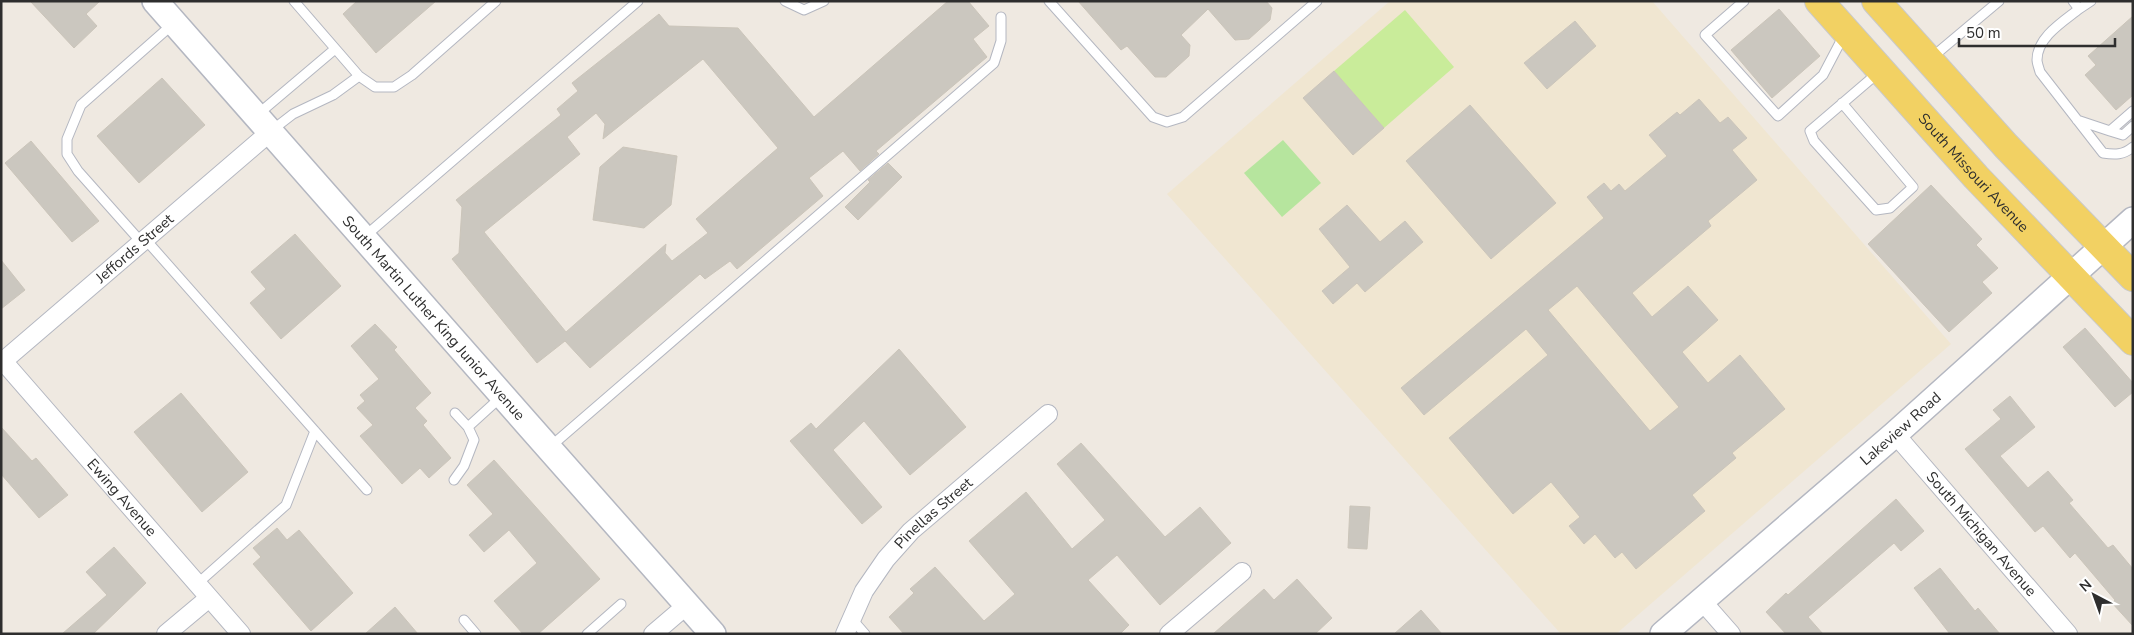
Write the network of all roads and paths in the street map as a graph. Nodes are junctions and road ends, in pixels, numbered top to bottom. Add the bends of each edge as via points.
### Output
1 (155, 1) edge
2 (294, 1) edge
3 (496, 1) edge
4 (638, 1) edge
5 (785, 1) edge
6 (824, 1) edge
7 (1049, 1) edge
8 (1317, 1) edge
9 (1744, 1) edge
10 (1819, 1) edge
11 (1876, 1) edge
12 (1999, 1) edge
13 (2073, 1) edge
14 (2091, 1) edge
15 (2080, 9) junction
16 (1000, 17) dead end
17 (174, 23) junction
18 (1846, 31) junction
19 (335, 50) junction
20 (1929, 60) junction
21 (1880, 70) junction
22 (359, 76) junction
23 (1842, 104) junction
24 (2133, 111) edge
25 (2077, 120) junction
26 (262, 125) junction
27 (2133, 126) edge
28 (2110, 131) junction
29 (2133, 147) edge
30 (2133, 220) edge
31 (364, 237) junction
32 (144, 241) junction
33 (2104, 247) junction
34 (2072, 276) junction
35 (2133, 277) edge
36 (2133, 342) edge
37 (2, 362) edge
38 (503, 395) junction
39 (455, 413) dead end
40 (1048, 414) dead end
41 (468, 427) junction
42 (315, 431) junction
43 (1895, 434) junction
44 (549, 448) junction
45 (454, 480) dead end
46 (367, 490) dead end
47 (1242, 572) dead end
48 (203, 591) junction
49 (1702, 601) junction
50 (622, 604) dead end
51 (687, 605) junction
52 (464, 620) dead end
53 (848, 626) edge
54 (166, 634) edge
55 (241, 634) edge
56 (476, 634) edge
57 (587, 634) edge
58 (653, 634) edge
59 (713, 634) edge
60 (865, 634) edge
61 (1169, 634) edge
62 (1664, 634) edge
63 (1731, 634) edge
64 (2068, 634) edge

1 - 17 street, South Martin Luther King Junior Avenue
2 - 19 lane
3 - 22 lane via 394,87 375,86
4 - 31 lane
5 - 6 lane via 804,10
7 - 8 lane via 1153,118 1168,122 1183,117
9 - 18 lane via 1705,35 1778,116 1823,75
10 - 18 main road, South Missouri Avenue
11 - 20 main road
12 - 20 lane
13 - 15 lane
14 - 15 lane
15 - 25 lane via 2051,32 2042,43 2037,60 2040,72
16 - 44 lane via 1001,41 994,63
17 - 26 street, South Martin Luther King Junior Avenue
17 - 32 lane via 81,105 67,139 67,154 78,171
18 - 21 main road, South Missouri Avenue
19 - 22 lane
19 - 26 lane
20 - 33 main road
21 - 23 lane
21 - 34 main road, South Missouri Avenue via 1976,177
22 - 26 lane via 333,95
23 - 23 lane via 1913,187 1890,208 1876,210 1814,141 1810,131
24 - 28 lane
25 - 28 lane
25 - 29 lane via 2103,153 2115,155
26 - 31 street, South Martin Luther King Junior Avenue
26 - 32 street, Jeffords Street
27 - 28 lane via 2123,134
30 - 33 street, Lakeview Road
31 - 38 street, South Martin Luther King Junior Avenue
32 - 37 street, Jeffords Street
32 - 42 lane
33 - 34 street, Lakeview Road
33 - 35 main road
34 - 36 main road, South Missouri Avenue
34 - 43 street, Lakeview Road
37 - 48 street, Ewing Avenue
38 - 41 lane
38 - 44 street, South Martin Luther King Junior Avenue
39 - 41 lane
40 - 53 street, Pinellas Street via 911,531 864,591
41 - 45 lane via 474,440 464,466
42 - 46 lane
42 - 48 lane via 286,505
43 - 49 street, Lakeview Road
43 - 64 street, South Michigan Avenue
44 - 51 street, South Martin Luther King Junior Avenue
47 - 61 street
48 - 54 street
48 - 55 street, Ewing Avenue
49 - 62 street, Lakeview Road
49 - 63 street
50 - 57 lane
51 - 58 street
51 - 59 street, South Martin Luther King Junior Avenue
52 - 56 lane
53 - 60 lane

